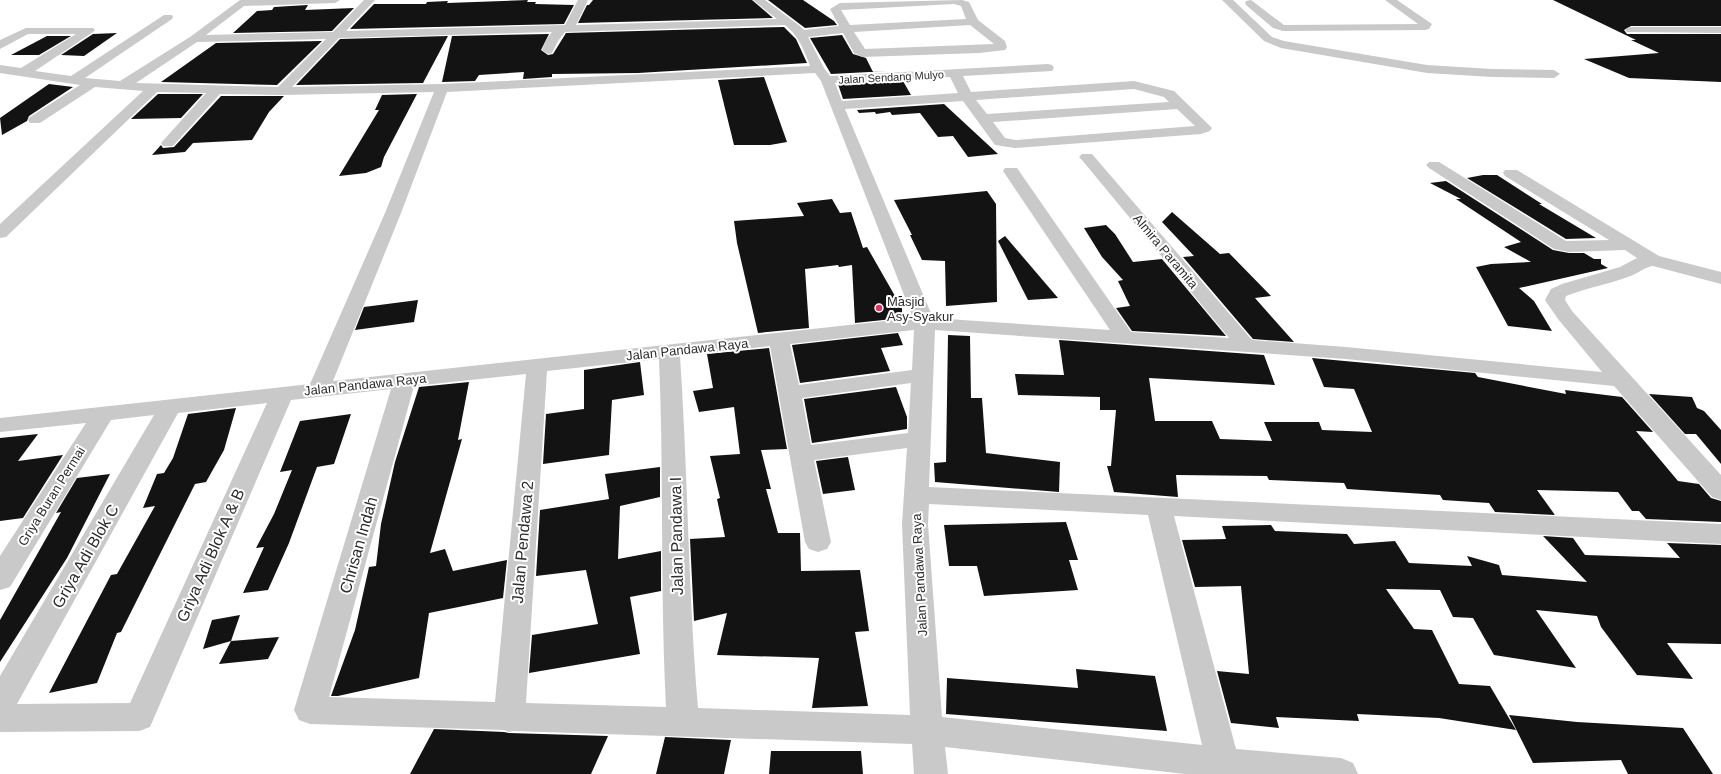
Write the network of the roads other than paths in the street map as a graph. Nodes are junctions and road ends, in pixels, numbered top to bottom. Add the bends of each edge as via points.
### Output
1 (335, 0) edge
2 (370, 0) edge
3 (583, 0) edge
4 (758, 0) edge
5 (1227, 0) edge
6 (1246, 0) edge
7 (1390, 0) edge
8 (260, 1) edge
9 (168, 16) dead end
10 (787, 22) junction
11 (973, 22) junction
12 (566, 28) junction
13 (847, 29) junction
14 (1631, 30) dead end
15 (1721, 30) edge
16 (801, 34) junction
17 (334, 35) junction
18 (194, 39) junction
19 (0, 46) edge
20 (548, 50) dead end
21 (1048, 68) dead end
22 (0, 69) edge
23 (23, 73) junction
24 (955, 74) junction
25 (1554, 74) dead end
26 (822, 75) junction
27 (72, 80) junction
28 (92, 83) junction
29 (122, 86) junction
30 (154, 88) junction
31 (442, 88) junction
32 (216, 90) junction
33 (281, 91) junction
34 (966, 96) junction
35 (837, 105) junction
36 (1182, 105) junction
37 (982, 119) junction
38 (35, 120) dead end
39 (168, 143) dead end
40 (1087, 157) dead end
41 (1434, 165) dead end
42 (1011, 171) dead end
43 (1511, 173) dead end
44 (0, 233) edge
45 (1629, 245) junction
46 (1653, 260) junction
47 (1721, 278) edge
48 (925, 323) junction
49 (1125, 337) junction
50 (780, 339) junction
51 (1245, 345) junction
52 (669, 350) junction
53 (537, 367) junction
54 (923, 375) junction
55 (405, 380) junction
56 (1621, 380) junction
57 (319, 389) junction
58 (789, 393) junction
59 (282, 394) junction
60 (170, 406) junction
61 (103, 414) junction
62 (0, 425) edge
63 (919, 439) junction
64 (800, 454) junction
65 (1721, 491) edge
66 (916, 495) junction
67 (1159, 506) junction
68 (1721, 534) edge
69 (818, 542) dead end
70 (0, 579) edge
71 (0, 705) edge
72 (0, 718) edge
73 (509, 718) junction
74 (683, 722) junction
75 (927, 730) junction
76 (1223, 763) junction
77 (932, 774) edge
78 (1341, 774) edge

1 - 8 street
2 - 17 street
3 - 12 street
4 - 10 street
5 - 25 street via 1268,39 1281,44 1427,69
6 - 7 street via 1283,28 1425,27 1426,24
8 - 18 street via 241,3
9 - 27 street
10 - 12 street
10 - 16 street
11 - 13 street
11 - 13 street via 965,4 959,1 837,7 835,11
11 - 13 street via 1001,44 1001,47 979,50 865,53 858,50
12 - 17 street
12 - 20 street via 552,40
13 - 16 street
14 - 15 street
16 - 26 street
17 - 18 street
17 - 33 street
18 - 29 street
19 - 23 street via 26,31 89,30
21 - 24 street, Jalan Sendang Mulyo
22 - 23 street, Jalan Sendang Mulyo
23 - 27 street, Jalan Sendang Mulyo
24 - 26 street, Jalan Sendang Mulyo
24 - 34 street
26 - 31 street, Jalan Sendang Mulyo
26 - 35 street
27 - 28 street, Jalan Sendang Mulyo
28 - 29 street, Jalan Sendang Mulyo
28 - 38 street
29 - 30 street, Jalan Sendang Mulyo
30 - 32 street, Jalan Sendang Mulyo
30 - 44 street
31 - 33 street, Jalan Sendang Mulyo
31 - 57 street via 393,214
32 - 33 street, Jalan Sendang Mulyo
32 - 39 street
34 - 35 street
34 - 36 street via 1134,85 1169,94
34 - 37 street
35 - 48 street
36 - 37 street
36 - 37 street via 1204,128 1189,132 1015,144 1000,142
40 - 51 street, Almira Paramita
41 - 45 street via 1560,245
42 - 49 street
43 - 45 street
45 - 46 street
46 - 47 street
46 - 56 street via 1641,262 1627,271 1569,288 1558,293 1555,300
48 - 49 street
48 - 50 street, Jalan Pandawa Raya
48 - 54 street, Jalan Pandawa Raya
49 - 51 street
50 - 52 street, Jalan Pandawa Raya
50 - 58 street
51 - 56 street
52 - 53 street, Jalan Pandawa Raya
52 - 74 street, Jalan Pandawa I via 674,439 677,635
53 - 55 street, Jalan Pandawa Raya
53 - 73 street, Jalan Pendawa 2
54 - 58 street
54 - 63 street, Jalan Pandawa Raya
55 - 57 street, Jalan Pandawa Raya
55 - 73 street, Chrisan Indah via 310,710
56 - 65 street
57 - 59 street, Jalan Pandawa Raya
58 - 64 street
59 - 60 street, Jalan Pandawa Raya
59 - 72 street, Griya Adi Blok A & B via 139,717
60 - 61 street, Jalan Pandawa Raya
60 - 71 street, Griya Adi Blok C
61 - 62 street, Jalan Pandawa Raya
61 - 70 street, Griya Buran Permai
63 - 64 street
63 - 66 street, Jalan Pandawa Raya
64 - 69 street
66 - 67 street
66 - 75 street, Jalan Pandawa Raya via 916,547
67 - 68 street
67 - 76 street
73 - 74 street
74 - 75 street
75 - 76 street
75 - 77 street, Jalan Pandawa Raya
76 - 78 street

